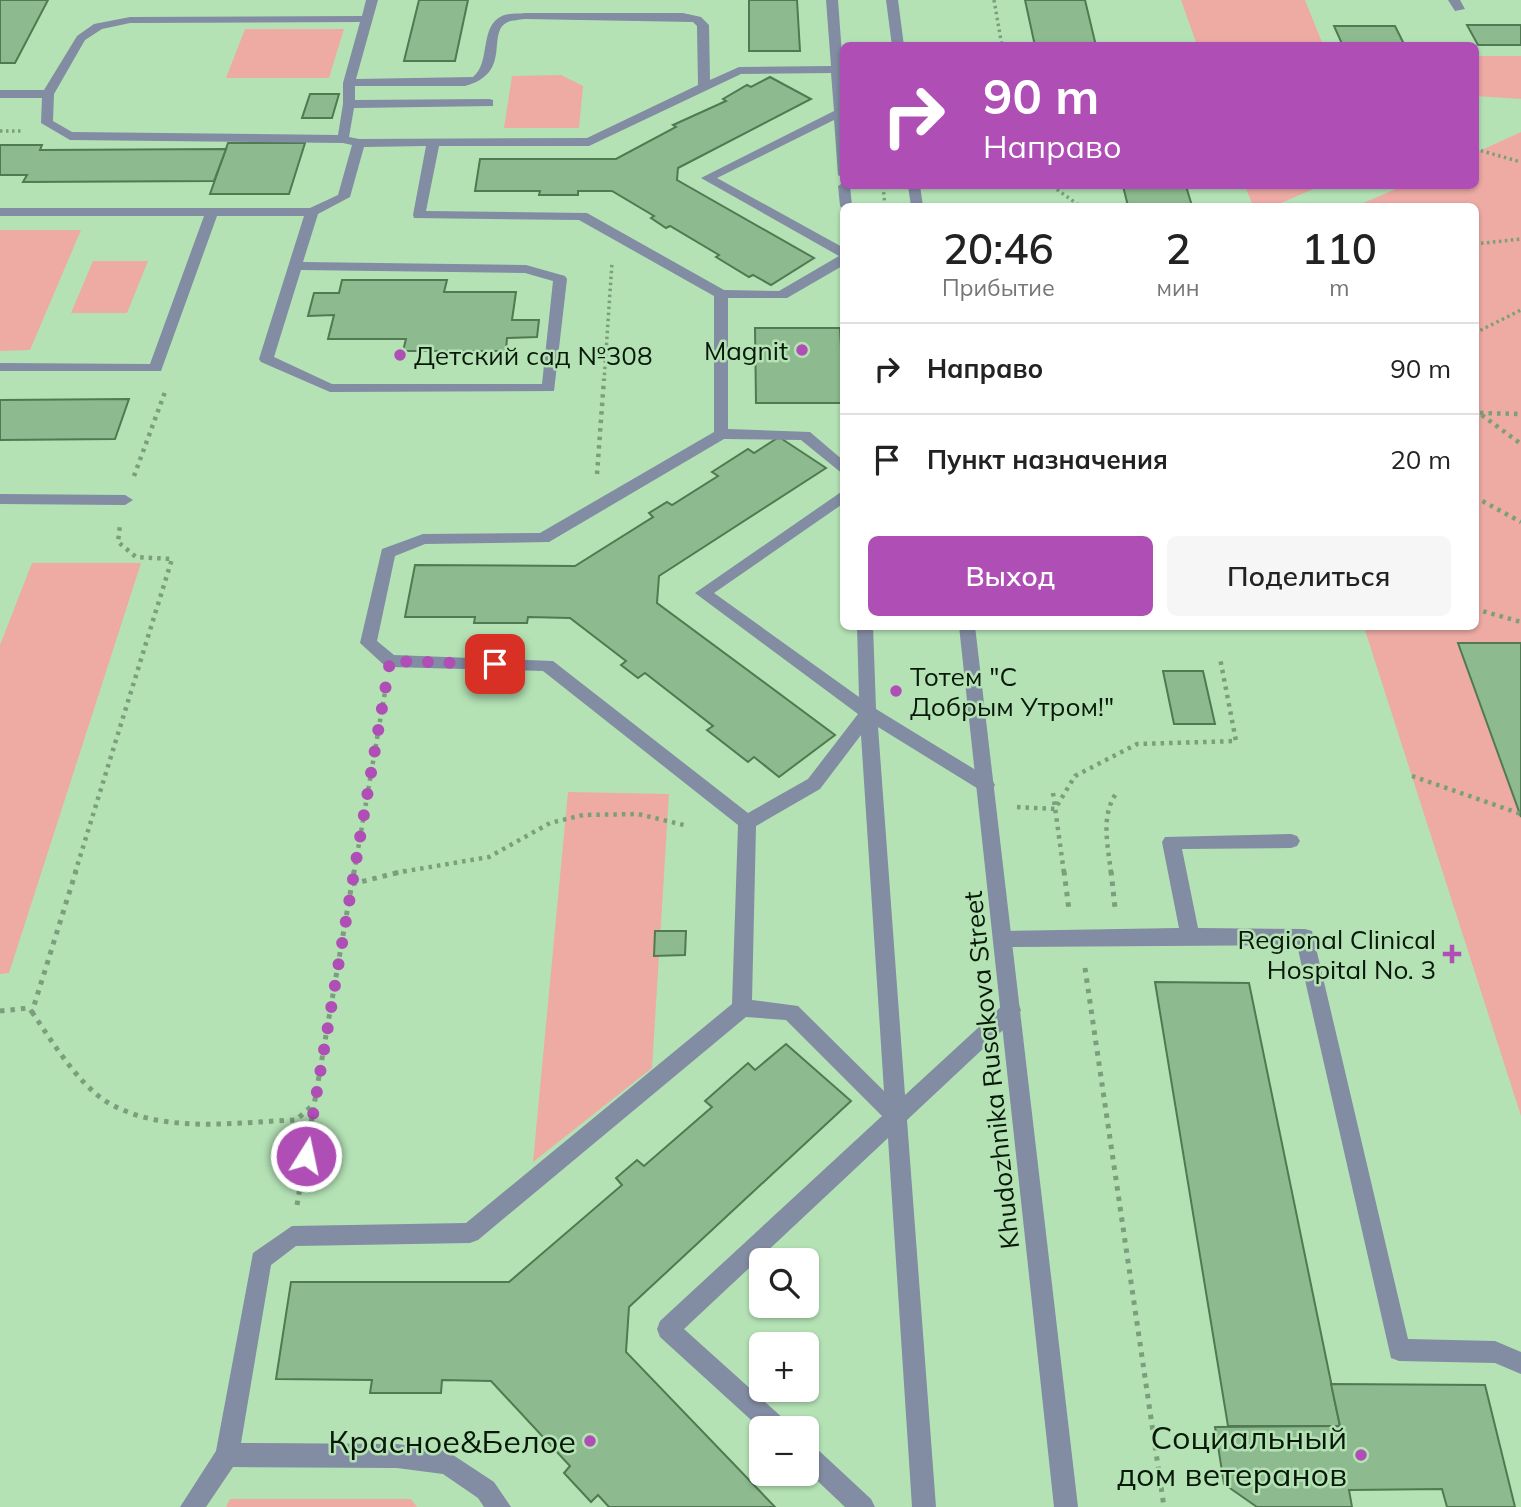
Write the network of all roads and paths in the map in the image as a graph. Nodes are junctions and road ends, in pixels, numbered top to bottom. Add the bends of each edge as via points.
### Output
1 (372, 0) edge
2 (832, 0) edge
3 (892, 0) edge
4 (994, 0) edge
5 (367, 19) junction
6 (897, 42) edge
7 (1001, 42) edge
8 (835, 69) junction
9 (349, 83) junction
10 (704, 87) junction
11 (0, 94) edge
12 (48, 94) junction
13 (489, 103) dead end
14 (349, 104) junction
15 (840, 113) joint
16 (343, 139) junction
17 (359, 143) junction
18 (433, 143) junction
19 (1479, 150) edge
20 (1521, 162) edge
21 (1056, 189) edge
22 (1076, 203) edge
23 (0, 212) edge
24 (212, 212) junction
25 (312, 212) junction
26 (614, 234) junction
27 (1521, 239) edge
28 (1479, 244) edge
29 (840, 252) edge
30 (840, 261) edge
31 (295, 266) junction
32 (721, 294) junction
33 (1521, 310) edge
34 (1479, 331) edge
35 (0, 367) edge
36 (156, 368) junction
37 (1479, 412) edge
38 (1479, 413) edge
39 (1521, 414) edge
40 (721, 434) junction
41 (1521, 444) edge
42 (840, 466) edge
43 (840, 498) edge
44 (0, 499) edge
45 (1479, 499) edge
46 (125, 500) junction
47 (595, 508) junction
48 (1521, 522) edge
49 (1479, 610) edge
50 (1521, 622) edge
51 (865, 630) edge
52 (967, 630) edge
53 (1220, 659) dead end
54 (390, 661) junction
55 (869, 713) junction
56 (1412, 776) dead end
57 (986, 785) junction
58 (1117, 792) dead end
59 (1053, 793) dead end
60 (988, 806) junction
61 (1055, 809) junction
62 (1521, 814) edge
63 (747, 822) junction
64 (688, 826) dead end
65 (1291, 841) dead end
66 (352, 884) junction
67 (1190, 936) junction
68 (1121, 937) junction
69 (1073, 938) junction
70 (1003, 939) junction
71 (1084, 958) dead end
72 (29, 1008) junction
73 (742, 1008) junction
74 (1011, 1010) junction
75 (0, 1011) edge
76 (315, 1102) junction
77 (896, 1116) junction
78 (292, 1236) junction
79 (1521, 1363) edge
80 (764, 1416) edge
81 (227, 1455) junction
82 (819, 1466) edge
83 (191, 1507) edge
84 (499, 1507) edge
85 (863, 1507) edge
86 (924, 1507) edge
87 (1066, 1507) edge
88 (1164, 1507) edge

1 - 5 street
2 - 8 street
3 - 6 street
4 - 7 path
5 - 9 street
5 - 12 street via 130,20 99,26 81,38
8 - 10 street via 739,71
8 - 15 street
9 - 10 street via 477,79 485,73 496,27 504,19 683,16 703,25
9 - 14 street
10 - 18 street via 589,142
11 - 12 street
12 - 16 street via 47,123 70,136
13 - 14 street
14 - 16 street
15 - 29 street via 707,177
16 - 17 street
17 - 18 street
17 - 25 street via 344,197
18 - 26 street via 419,215 582,216
19 - 20 path
21 - 22 path
23 - 24 street
24 - 25 street
24 - 36 street
25 - 31 street
26 - 32 street
26 - 47 path
27 - 28 path
30 - 32 street via 782,295
31 - 31 street via 266,359 330,388 549,388 560,279 526,269
32 - 40 street
33 - 34 path
35 - 36 street
36 - 46 path via 167,385
37 - 39 path
38 - 41 path
40 - 42 street via 805,435
40 - 47 street
43 - 55 street via 703,593
44 - 46 street
45 - 48 path
46 - 72 path via 118,542 136,557 172,559 32,1012
47 - 54 street via 544,538 424,539 388,553 368,643
49 - 50 path
51 - 55 street
52 - 57 street, Khudozhnika Rusakova Street
53 - 61 path via 1236,741 1138,744 1074,776
54 - 63 street via 547,665
54 - 66 path
55 - 57 street
55 - 63 street via 814,784
55 - 77 street
56 - 62 path
57 - 60 street, Khudozhnika Rusakova Street
58 - 68 path via 1108,805 1106,822
59 - 61 path
60 - 61 path
60 - 70 street, Khudozhnika Rusakova Street
61 - 69 path
63 - 73 street
64 - 66 path via 607,813 573,818 550,823 492,856
65 - 67 street via 1171,842
66 - 76 path
67 - 68 street
67 - 79 street via 1306,937 1399,1350 1495,1352
68 - 69 street
69 - 70 street
70 - 74 street, Khudozhnika Rusakova Street
71 - 88 path
72 - 75 path
72 - 76 path via 66,1062 106,1101 148,1119 180,1123 296,1120
73 - 77 street via 791,1012
73 - 78 street via 470,1233
74 - 77 street
74 - 87 street, Khudozhnika Rusakova Street
76 - 78 path
77 - 80 street via 668,1329
77 - 86 street
78 - 81 street via 261,1260
81 - 83 street
81 - 84 street via 397,1456 447,1463 486,1490
82 - 85 street

